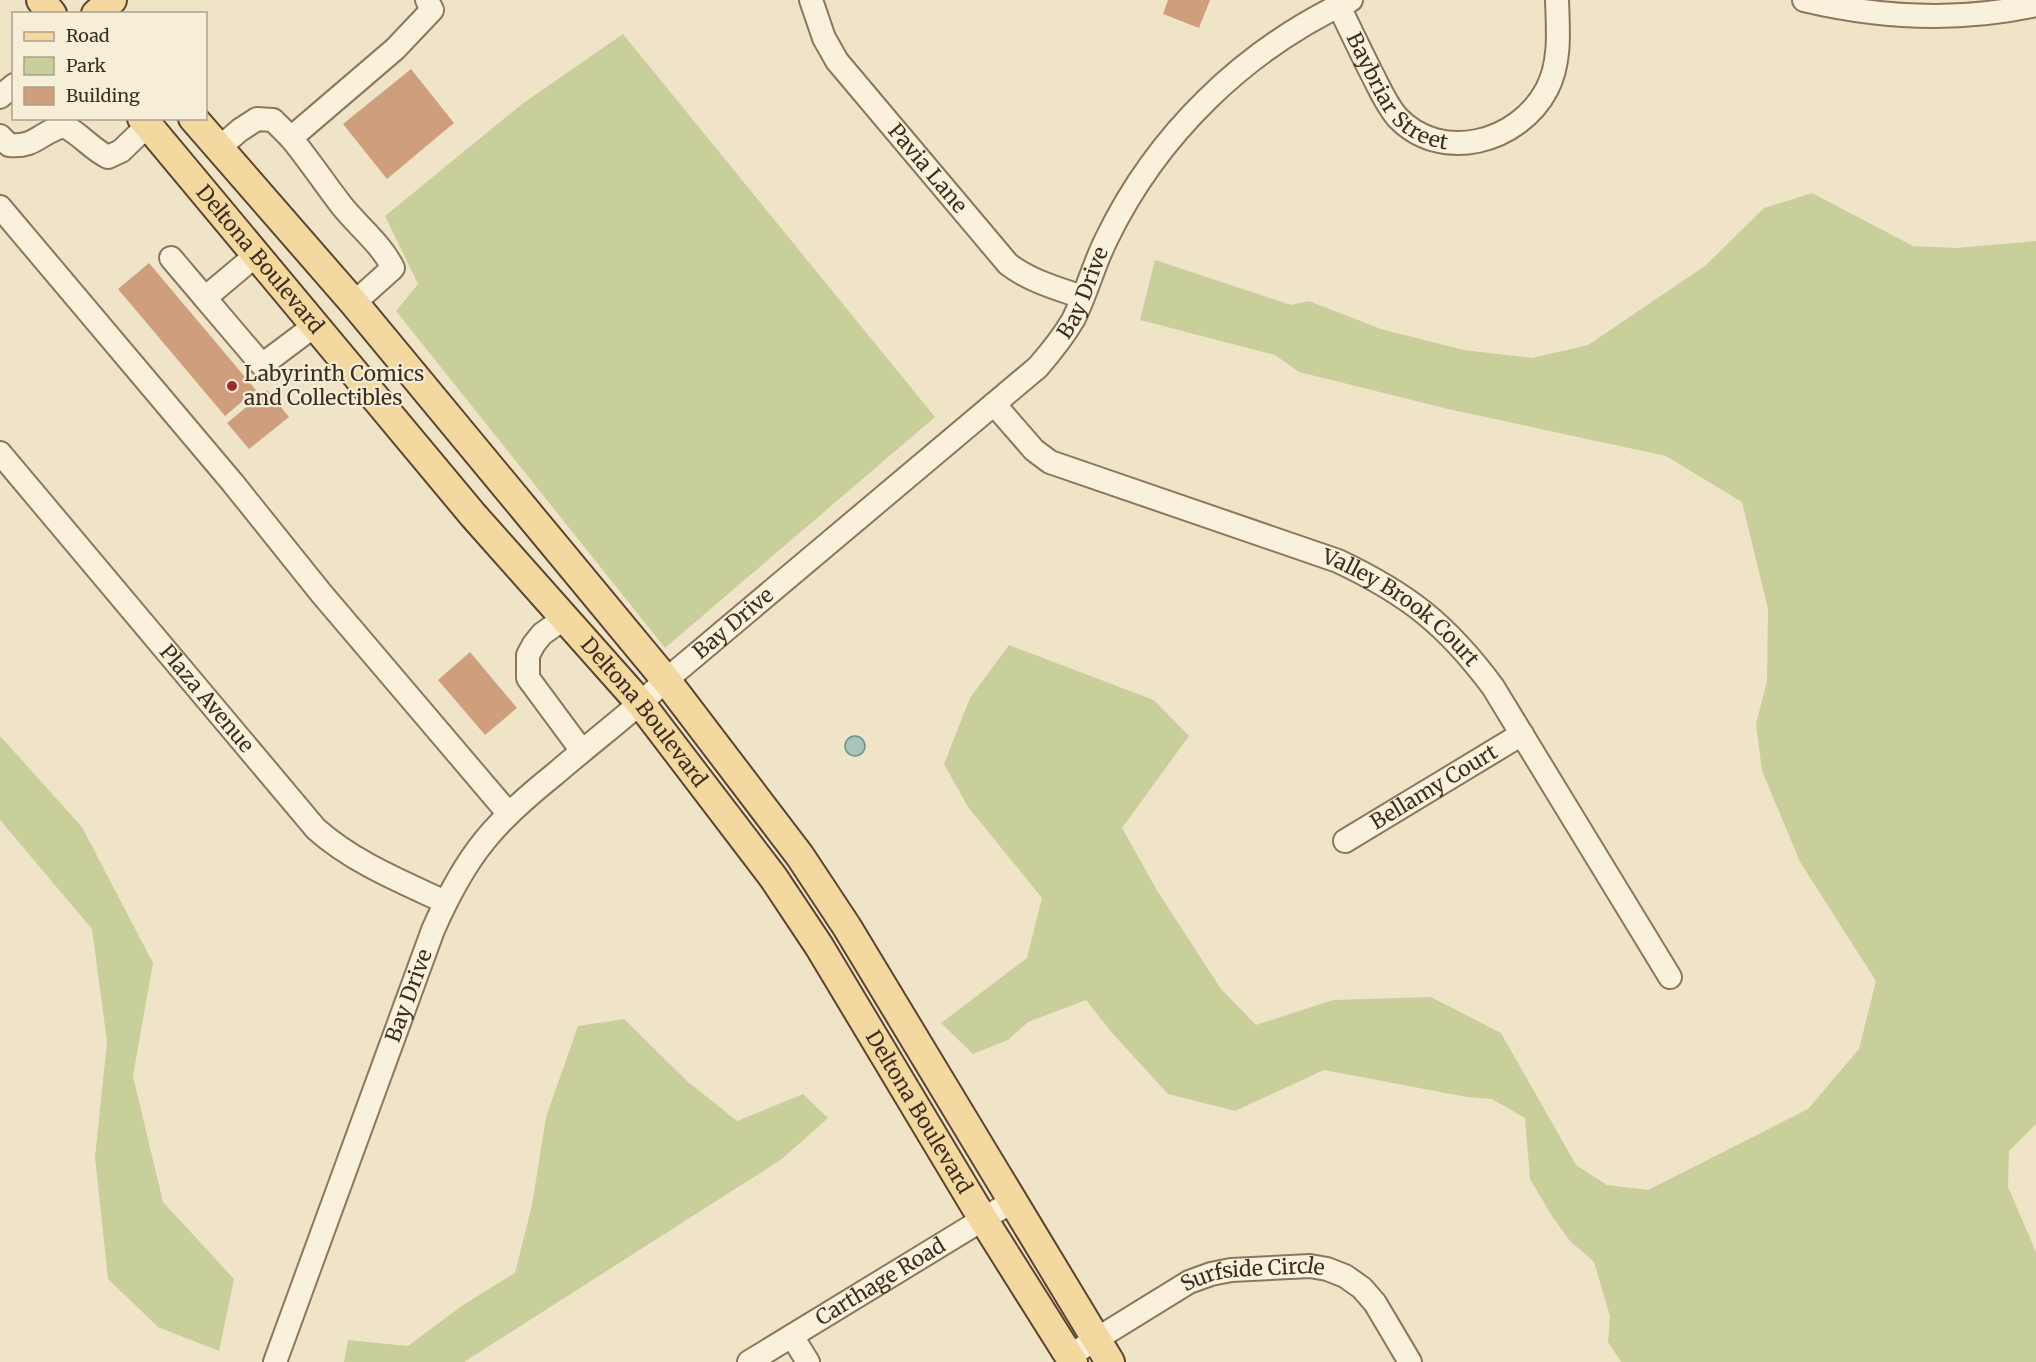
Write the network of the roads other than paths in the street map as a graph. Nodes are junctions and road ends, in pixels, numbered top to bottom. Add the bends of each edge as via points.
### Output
1 (41, 0) edge
2 (427, 0) edge
3 (811, 0) edge
4 (1557, 0) edge
5 (1804, 0) edge
6 (1342, 2) edge
7 (2036, 5) edge
8 (50, 12) edge
9 (12, 88) edge
10 (0, 97) edge
11 (195, 120) edge
12 (145, 122) edge
13 (0, 136) edge
14 (291, 138) junction
15 (219, 148) junction
16 (0, 207) edge
17 (256, 255) junction
18 (171, 258) dead end
19 (1083, 297) junction
20 (205, 298) junction
21 (356, 306) junction
22 (319, 332) junction
23 (994, 404) junction
24 (0, 453) edge
25 (566, 617) junction
26 (666, 680) junction
27 (641, 704) junction
28 (1522, 734) junction
29 (582, 751) junction
30 (509, 814) junction
31 (1345, 841) dead end
32 (445, 902) junction
33 (1670, 977) dead end
34 (1013, 1201) junction
35 (983, 1219) junction
36 (792, 1336) junction
37 (1103, 1350) edge
38 (1071, 1359) edge
39 (275, 1362) edge
40 (749, 1362) edge
41 (808, 1362) edge
42 (1410, 1362) edge

1 - 8 main road
2 - 14 street via 432,10 395,49
3 - 19 street, Pavia Lane via 837,62 1008,264 1039,282
4 - 6 street, Baybriar Street via 1558,51 1547,89 1519,123 1486,140 1467,144 1430,139 1397,116 1383,97
5 - 7 street via 1878,14 1928,16 1972,15
6 - 19 street, Bay Drive via 1250,61 1182,125 1128,199
9 - 10 street
11 - 15 main road, Deltona Boulevard
12 - 13 street via 121,151 108,157 64,126 50,129 23,147 9,145
12 - 17 main road, Deltona Boulevard
14 - 15 street via 273,120 257,119
14 - 21 street via 393,268
15 - 21 main road, Deltona Boulevard
16 - 30 street
17 - 20 street
17 - 22 main road, Deltona Boulevard
18 - 20 street
19 - 23 street, Bay Drive via 1058,344 1038,367
20 - 22 street via 262,365
21 - 22 main road
21 - 26 main road, Deltona Boulevard
22 - 25 main road, Deltona Boulevard via 473,515
23 - 26 street, Bay Drive
23 - 28 street, Valley Brook Court via 1034,450 1050,462 1338,561 1375,578 1443,627 1493,687
24 - 32 street, Plaza Avenue via 316,829 356,859
25 - 27 main road, Deltona Boulevard
25 - 29 street via 534,644 528,655 528,678
26 - 27 street, Bay Drive
26 - 34 main road, Deltona Boulevard via 801,856
27 - 29 street, Bay Drive
27 - 35 main road, Deltona Boulevard via 819,946
28 - 31 street, Bellamy Court
28 - 33 street, Valley Brook Court
29 - 30 street, Bay Drive
30 - 32 street, Bay Drive via 463,870
32 - 39 street, Bay Drive
34 - 35 street, Carthage Road
34 - 37 main road, Deltona Boulevard
35 - 36 street, Carthage Road
35 - 38 main road, Deltona Boulevard
36 - 40 street, Carthage Road
36 - 41 street
37 - 38 street, Surfside Circle
37 - 42 street, Surfside Circle via 1189,1282 1231,1270 1310,1266 1345,1276 1362,1288

